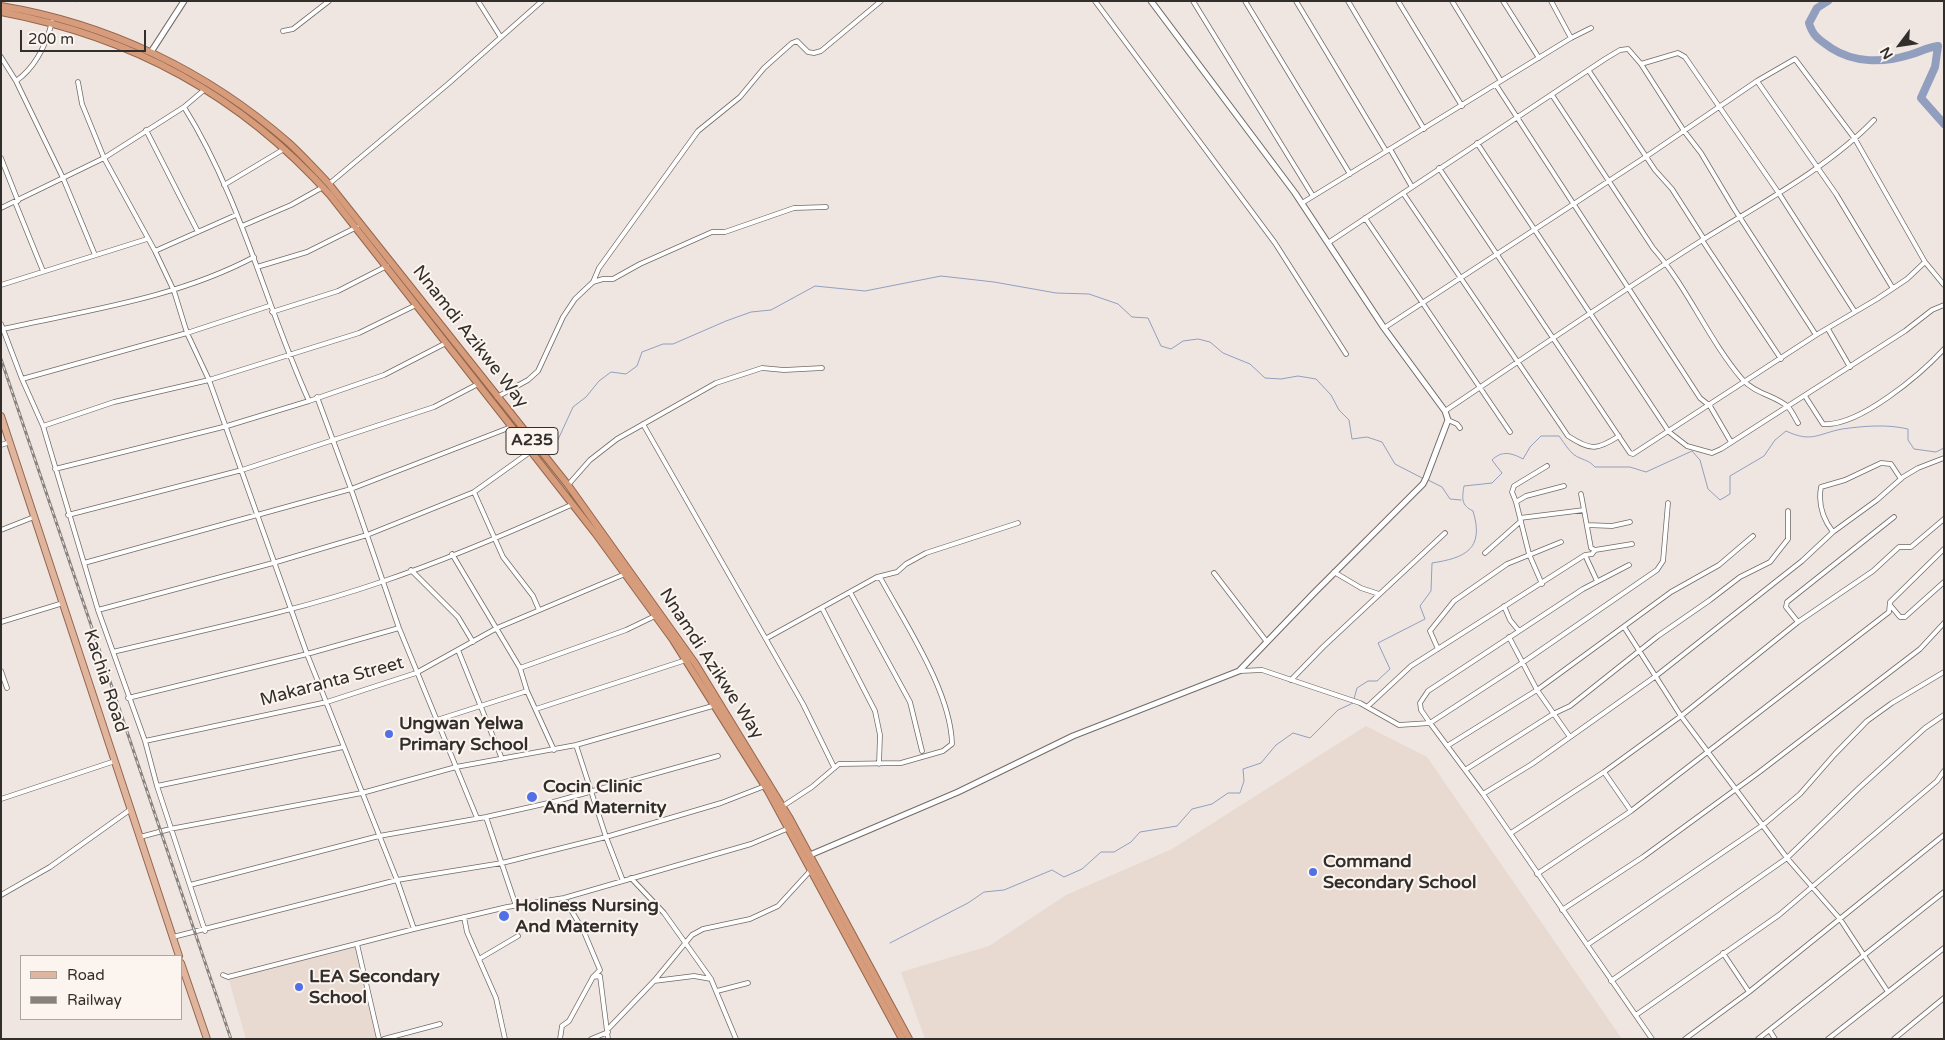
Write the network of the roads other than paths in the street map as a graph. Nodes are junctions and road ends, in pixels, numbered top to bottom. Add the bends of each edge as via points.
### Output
1 (184, 1) edge
2 (329, 1) edge
3 (478, 1) edge
4 (542, 1) edge
5 (881, 1) edge
6 (1095, 1) edge
7 (1151, 1) edge
8 (1193, 1) edge
9 (1245, 1) edge
10 (1296, 1) edge
11 (1348, 1) edge
12 (1398, 1) edge
13 (1452, 1) edge
14 (1503, 1) edge
15 (1551, 1) edge
16 (1, 6) edge
17 (1, 12) edge
18 (52, 22) junction
19 (1591, 28) dead end
20 (283, 31) dead end
21 (500, 36) junction
22 (1571, 38) junction
23 (1531, 46) junction
24 (151, 52) junction
25 (1, 57) edge
26 (1539, 58) junction
27 (1532, 62) junction
28 (1641, 64) junction
29 (1589, 71) junction
30 (16, 81) junction
31 (1501, 81) junction
32 (1757, 81) junction
33 (78, 82) dead end
34 (1496, 85) junction
35 (206, 89) junction
36 (1552, 95) junction
37 (1462, 106) junction
38 (1720, 106) junction
39 (184, 107) junction
40 (1516, 118) junction
41 (1874, 120) dead end
42 (1424, 128) junction
43 (146, 130) junction
44 (1684, 131) junction
45 (1855, 139) junction
46 (1477, 143) junction
47 (284, 149) junction
48 (1388, 150) junction
49 (1647, 156) junction
50 (1, 158) edge
51 (104, 158) junction
52 (1817, 166) junction
53 (1439, 168) junction
54 (1350, 174) junction
55 (63, 178) junction
56 (1609, 181) junction
57 (224, 185) junction
58 (326, 185) junction
59 (1412, 186) junction
60 (1403, 192) junction
61 (1778, 192) junction
62 (1312, 196) junction
63 (17, 202) junction
64 (1302, 203) junction
65 (1574, 204) junction
66 (826, 207) dead end
67 (1, 208) edge
68 (236, 215) junction
69 (1740, 217) junction
70 (1365, 218) junction
71 (242, 226) junction
72 (357, 227) junction
73 (1534, 229) junction
74 (198, 232) junction
75 (147, 239) junction
76 (1703, 240) junction
77 (1328, 244) junction
78 (155, 252) junction
79 (1497, 254) junction
80 (95, 256) junction
81 (254, 258) junction
82 (1926, 262) junction
83 (1667, 264) junction
84 (387, 266) junction
85 (257, 267) junction
86 (42, 271) junction
87 (1460, 278) junction
88 (592, 282) junction
89 (1, 284) edge
90 (1944, 285) edge
91 (1892, 287) junction
92 (1627, 289) junction
93 (174, 291) junction
94 (1422, 303) junction
95 (416, 305) junction
96 (1944, 305) edge
97 (269, 306) junction
98 (272, 312) junction
99 (1855, 312) junction
100 (1590, 315) junction
101 (1, 324) edge
102 (1384, 328) junction
103 (1828, 329) junction
104 (3, 330) junction
105 (187, 333) junction
106 (1816, 335) junction
107 (1554, 339) junction
108 (446, 343) junction
109 (1944, 349) edge
110 (1346, 354) dead end
111 (288, 356) junction
112 (1781, 359) junction
113 (1517, 363) junction
114 (1850, 366) junction
115 (822, 368) dead end
116 (22, 379) junction
117 (209, 380) junction
118 (1744, 381) junction
119 (478, 384) junction
120 (1480, 387) junction
121 (1804, 396) junction
122 (317, 397) junction
123 (497, 397) junction
124 (309, 400) junction
125 (1710, 406) junction
126 (1788, 406) junction
127 (1446, 411) junction
128 (1, 416) edge
129 (1448, 420) junction
130 (1798, 423) dead end
131 (643, 424) junction
132 (43, 426) junction
133 (226, 426) junction
134 (511, 427) junction
135 (1460, 428) dead end
136 (1510, 432) dead end
137 (1669, 432) junction
138 (1619, 436) junction
139 (334, 441) junction
140 (10, 442) junction
141 (1731, 442) junction
142 (1, 446) edge
143 (530, 452) junction
144 (1944, 458) edge
145 (1547, 466) dead end
146 (55, 470) junction
147 (242, 470) junction
148 (1900, 480) junction
149 (568, 485) junction
150 (1564, 486) dead end
151 (351, 489) junction
152 (474, 492) junction
153 (1581, 494) dead end
154 (1516, 502) junction
155 (1668, 502) dead end
156 (571, 505) junction
157 (1584, 510) junction
158 (1788, 511) dead end
159 (68, 515) junction
160 (257, 516) junction
161 (34, 517) junction
162 (1894, 517) dead end
163 (1944, 519) edge
164 (1520, 520) junction
165 (1630, 522) dead end
166 (1018, 523) dead end
167 (1587, 525) junction
168 (2, 529) edge
169 (1834, 532) junction
170 (1445, 533) dead end
171 (367, 535) junction
172 (1753, 536) dead end
173 (495, 539) junction
174 (1561, 542) dead end
175 (1632, 544) dead end
176 (1944, 549) edge
177 (1595, 550) junction
178 (1485, 553) dead end
179 (452, 554) junction
180 (1529, 554) junction
181 (1586, 556) junction
182 (84, 563) junction
183 (273, 563) junction
184 (1629, 565) dead end
185 (412, 570) junction
186 (1334, 572) junction
187 (1214, 573) dead end
188 (625, 574) junction
189 (877, 577) junction
190 (1597, 581) junction
191 (382, 582) junction
192 (1944, 582) edge
193 (1542, 584) junction
194 (850, 592) junction
195 (1379, 594) junction
196 (63, 603) junction
197 (1890, 604) junction
198 (1504, 606) junction
199 (822, 608) junction
200 (291, 609) junction
201 (98, 610) junction
202 (539, 610) junction
203 (655, 615) junction
204 (1, 622) edge
205 (1798, 622) junction
206 (1944, 623) edge
207 (1624, 627) junction
208 (399, 628) junction
209 (497, 628) junction
210 (1519, 631) junction
211 (1508, 637) junction
212 (767, 638) junction
213 (473, 642) junction
214 (1267, 642) junction
215 (1438, 649) junction
216 (458, 650) junction
217 (1638, 651) junction
218 (113, 652) junction
219 (307, 654) junction
220 (686, 660) junction
221 (1522, 663) junction
222 (520, 668) junction
223 (1, 671) edge
224 (1239, 671) junction
225 (1944, 672) edge
226 (416, 673) junction
227 (1656, 676) junction
228 (1291, 680) junction
229 (7, 688) dead end
230 (1537, 690) junction
231 (527, 691) junction
232 (128, 698) junction
233 (327, 702) junction
234 (716, 705) junction
235 (482, 707) junction
236 (1367, 708) junction
237 (536, 709) junction
238 (1553, 714) junction
239 (1944, 715) edge
240 (1681, 716) junction
241 (437, 720) junction
242 (1430, 723) junction
243 (1570, 737) junction
244 (145, 741) junction
245 (576, 745) junction
246 (1447, 746) junction
247 (343, 747) junction
248 (554, 750) junction
249 (922, 751) dead end
250 (1708, 753) junction
251 (718, 756) dead end
252 (502, 759) junction
253 (115, 761) junction
254 (879, 764) junction
255 (456, 768) junction
256 (834, 768) junction
257 (1465, 770) junction
258 (1944, 771) edge
259 (1604, 772) junction
260 (157, 786) junction
261 (764, 786) junction
262 (1736, 789) junction
263 (590, 792) junction
264 (362, 794) junction
265 (1484, 794) junction
266 (1, 799) edge
267 (783, 806) junction
268 (131, 809) junction
269 (1630, 811) junction
270 (486, 817) junction
271 (477, 818) junction
272 (1763, 825) junction
273 (789, 828) junction
274 (170, 829) junction
275 (1510, 833) junction
276 (1944, 835) edge
277 (379, 836) junction
278 (140, 837) junction
279 (606, 838) junction
280 (810, 855) junction
281 (1787, 858) junction
282 (502, 863) junction
283 (811, 870) junction
284 (1537, 874) junction
285 (631, 878) junction
286 (397, 880) junction
287 (623, 880) junction
288 (190, 885) junction
289 (1813, 888) junction
290 (1944, 892) edge
291 (1, 895) edge
292 (564, 898) junction
293 (516, 906) junction
294 (1562, 910) junction
295 (464, 917) junction
296 (1840, 919) junction
297 (414, 928) junction
298 (205, 931) junction
299 (518, 936) dead end
300 (173, 937) junction
301 (684, 943) junction
302 (358, 944) junction
303 (1587, 945) junction
304 (1944, 948) edge
305 (1723, 953) junction
306 (179, 955) edge
307 (1865, 955) junction
308 (479, 959) junction
309 (182, 966) edge
310 (223, 975) dead end
311 (594, 977) junction
312 (711, 979) junction
313 (654, 981) junction
314 (1611, 981) junction
315 (748, 983) dead end
316 (717, 991) junction
317 (1749, 992) junction
318 (1888, 992) junction
319 (1944, 998) edge
320 (1636, 1014) junction
321 (440, 1024) dead end
322 (608, 1030) junction
323 (1770, 1031) junction
324 (207, 1039) edge
325 (379, 1039) edge
326 (384, 1039) edge
327 (505, 1039) edge
328 (560, 1039) edge
329 (591, 1039) edge
330 (608, 1039) edge
331 (736, 1039) edge
332 (902, 1039) edge
333 (909, 1039) edge
334 (1652, 1039) edge
335 (1685, 1039) edge
336 (1758, 1039) edge
337 (1776, 1039) edge
338 (1828, 1039) edge
339 (1894, 1039) edge

1 - 24 street
2 - 20 street via 293,29
3 - 21 street
4 - 21 street
5 - 88 street via 814,54 797,41 792,43 764,68 740,97 698,131
6 - 110 street via 1275,243
7 - 64 street
8 - 62 street
9 - 54 street
10 - 48 street
11 - 42 street
12 - 37 street
13 - 31 street
14 - 23 street
15 - 22 street
16 - 24 highway, Nnamdi Azikwe Way / A235 via 85,26
17 - 18 highway, Nnamdi Azikwe Way / A235
18 - 30 street via 40,54
18 - 35 highway, Nnamdi Azikwe Way / A235 via 123,46
19 - 22 street
21 - 58 street via 448,84
22 - 26 street
23 - 26 street
23 - 27 street
24 - 58 highway, Nnamdi Azikwe Way / A235 via 196,75 243,106 290,144
25 - 30 street
26 - 27 street
27 - 31 street
28 - 29 street via 1628,49 1620,50
28 - 38 street via 1682,54
28 - 44 street
29 - 36 street
29 - 49 street
30 - 55 street
31 - 34 street
32 - 38 street
32 - 45 street via 1797,60
32 - 52 street
33 - 51 street via 82,104
34 - 37 street
34 - 40 street
35 - 39 street
35 - 47 highway, Nnamdi Azikwe Way / A235 via 254,122
36 - 40 street
36 - 56 street
37 - 42 street
38 - 44 street
38 - 61 street
39 - 43 street
39 - 57 street via 205,141
40 - 46 street
40 - 65 street
41 - 45 street
42 - 48 street
43 - 51 street
43 - 74 street
44 - 49 street
44 - 69 street
45 - 52 street
45 - 82 street
46 - 53 street
46 - 73 street
47 - 57 street
47 - 58 highway, Nnamdi Azikwe Way / A235
48 - 54 street
48 - 59 street
49 - 56 street
49 - 76 street
50 - 63 street
51 - 55 street
51 - 75 street
52 - 61 street
52 - 91 street
53 - 59 street
53 - 79 street
54 - 62 street
55 - 63 street
55 - 80 street
56 - 65 street
56 - 83 street
57 - 68 street
58 - 71 street via 291,206
58 - 72 highway, Nnamdi Azikwe Way / A235
58 - 123 highway, Nnamdi Azikwe Way / A235
59 - 60 street
60 - 70 street
60 - 87 street
61 - 69 street
61 - 99 street
62 - 64 street
63 - 67 street
63 - 86 street
64 - 77 street
65 - 73 street
65 - 92 street
66 - 88 street via 794,208 724,232 712,232 613,279
68 - 71 street
68 - 74 street
69 - 76 street
69 - 106 street
70 - 77 street
70 - 94 street
71 - 81 street
72 - 84 highway, Nnamdi Azikwe Way / A235
72 - 85 street via 308,252
73 - 79 street
73 - 100 street
74 - 78 street
75 - 78 street
75 - 80 street
76 - 83 street
76 - 112 street
77 - 102 street
78 - 93 street
79 - 87 street
79 - 107 street
80 - 86 street
81 - 85 street
81 - 93 street via 221,275
82 - 90 street
82 - 91 street
83 - 92 street
83 - 118 street
84 - 95 highway, Nnamdi Azikwe Way / A235
84 - 98 street via 338,291
85 - 97 street
86 - 89 street
87 - 94 street
87 - 113 street
88 - 123 street via 575,298 563,317 535,375
91 - 99 street
92 - 100 street
92 - 125 street via 1700,398
93 - 104 street
93 - 105 street
94 - 102 street
94 - 120 street
95 - 108 highway, Nnamdi Azikwe Way / A235
95 - 111 street via 359,333
96 - 114 street
97 - 98 street
97 - 105 street
98 - 111 street
99 - 103 street
100 - 107 street
100 - 137 street
101 - 104 street
102 - 127 street
103 - 106 street
103 - 114 street
104 - 116 street
105 - 116 street
105 - 117 street
106 - 112 street
107 - 113 street
107 - 138 street
108 - 119 highway, Nnamdi Azikwe Way / A235
108 - 122 street via 384,374
109 - 121 street via 1908,384 1861,413 1843,420 1823,424
111 - 117 street
111 - 124 street
112 - 118 street
113 - 120 street
113 - 138 street via 1568,436 1588,448
114 - 121 street
115 - 131 street via 762,368 732,377
116 - 132 street
117 - 132 street via 114,402
117 - 133 street
118 - 125 street
118 - 126 street via 1761,394
119 - 134 highway, Nnamdi Azikwe Way / A235
119 - 139 street via 434,407
120 - 127 street
120 - 136 street
121 - 126 street
122 - 124 street
122 - 139 street
123 - 149 highway, Nnamdi Azikwe Way / A235
124 - 133 street
125 - 137 street
125 - 141 street
126 - 130 street
126 - 141 street
127 - 129 street
128 - 140 main road, Kachia Road
129 - 135 street
129 - 186 street via 1423,484
131 - 149 street via 590,460
131 - 212 street
132 - 146 street
133 - 146 street
133 - 147 street
134 - 143 highway, Nnamdi Azikwe Way / A235
134 - 151 street
137 - 138 street via 1633,454
137 - 141 street via 1687,446 1712,454
139 - 147 street
139 - 151 street
140 - 142 street
140 - 161 main road, Kachia Road
143 - 152 street
143 - 156 highway, Nnamdi Azikwe Way / A235
144 - 148 street via 1918,468
145 - 154 street via 1514,486 1512,492
146 - 159 street
147 - 159 street
147 - 160 street
148 - 169 street
148 - 169 street via 1891,464 1881,463 1821,487 1824,518
149 - 267 highway, Nnamdi Azikwe Way / A235 via 695,662
150 - 154 street via 1526,496
151 - 160 street
151 - 171 street
152 - 171 street
152 - 173 street
153 - 157 street
154 - 164 street
155 - 221 street via 1660,567
156 - 173 street
156 - 188 highway, Nnamdi Azikwe Way / A235
157 - 164 street
157 - 167 street
158 - 217 street via 1788,538 1770,562 1740,577
159 - 182 street
160 - 182 street
160 - 183 street
161 - 168 street
161 - 196 main road, Kachia Road
162 - 205 street via 1787,602 1786,607
163 - 205 street via 1911,547 1899,547 1860,581
164 - 178 street
164 - 180 street
165 - 167 street via 1612,526
166 - 189 street via 926,553 897,572
167 - 177 street via 1591,548
169 - 227 street
170 - 195 street
171 - 183 street
171 - 191 street
172 - 207 street via 1720,565 1671,592
173 - 179 street
173 - 202 street via 503,557 533,596
174 - 180 street
175 - 177 street
176 - 197 street
177 - 181 street
179 - 185 street
179 - 209 street
180 - 193 street
180 - 215 street via 1508,564 1454,601 1430,631
181 - 190 street
181 - 193 street
182 - 201 street
183 - 200 street
183 - 201 street
184 - 190 street
185 - 191 street
185 - 213 street via 458,617
186 - 195 street via 1361,588
186 - 214 street
187 - 214 street
188 - 202 street, Makaranta Street
188 - 203 highway, Nnamdi Azikwe Way / A235
189 - 194 street
189 - 254 street via 881,579 933,678 948,714 952,744 943,752 901,763
190 - 210 street
191 - 200 street
191 - 208 street
192 - 197 street via 1905,616 1900,617
193 - 198 street
194 - 199 street
194 - 249 street via 910,702
195 - 228 street
196 - 204 street
196 - 253 main road, Kachia Road
197 - 250 street via 1889,612
198 - 210 street
198 - 215 street
199 - 212 street
199 - 254 street via 848,653 875,711 880,735
200 - 218 street
200 - 219 street
201 - 218 street
202 - 209 street, Makaranta Street
203 - 220 highway, Nnamdi Azikwe Way / A235
203 - 222 street via 626,630
205 - 240 street
206 - 262 street via 1920,649
207 - 217 street
207 - 230 street
208 - 219 street
208 - 226 street
209 - 213 street, Makaranta Street
209 - 222 street
210 - 211 street
211 - 221 street
211 - 242 street via 1428,690 1420,703
212 - 256 street via 804,704
213 - 216 street, Makaranta Street
214 - 224 street
215 - 236 street via 1411,666
216 - 226 street, Makaranta Street
216 - 235 street
217 - 227 street
217 - 238 street via 1570,706
218 - 232 street
219 - 232 street
219 - 233 street
220 - 234 highway, Nnamdi Azikwe Way / A235
220 - 237 street
221 - 230 street
221 - 242 street
222 - 231 street
223 - 229 street
224 - 228 street via 1262,670
224 - 280 street via 1073,736 958,792
225 - 272 street via 1867,722 1800,794
226 - 233 street, Makaranta Street
226 - 241 street
227 - 240 street
227 - 243 street
228 - 236 street
230 - 238 street
230 - 246 street
231 - 235 street
231 - 237 street
232 - 244 street
233 - 244 street, Makaranta Street
233 - 247 street
234 - 245 street
234 - 261 highway, Nnamdi Azikwe Way / A235
235 - 241 street
235 - 252 street
236 - 242 street via 1398,725
237 - 248 street
238 - 243 street
238 - 257 street
239 - 281 street via 1925,728 1859,788
240 - 250 street
240 - 259 street
241 - 255 street
242 - 246 street
243 - 265 street
244 - 260 street
245 - 248 street
245 - 263 street
246 - 257 street
247 - 260 street
247 - 264 street
248 - 252 street
250 - 262 street
250 - 269 street
251 - 263 street
252 - 255 street
253 - 266 street
253 - 268 main road, Kachia Road
254 - 256 street via 845,763
255 - 264 street
255 - 271 street
256 - 267 street
257 - 265 street
258 - 289 street
259 - 269 street
259 - 275 street
260 - 274 street
261 - 273 highway, Nnamdi Azikwe Way / A235
261 - 279 street via 721,803
262 - 272 street
262 - 294 street via 1643,857
263 - 270 street
263 - 279 street
264 - 274 street
264 - 277 street
265 - 275 street
267 - 280 highway, Nnamdi Azikwe Way / A235
268 - 278 main road, Kachia Road
268 - 291 street via 50,866
269 - 284 street
270 - 271 street
270 - 282 street
271 - 277 street
272 - 281 street
272 - 303 street
273 - 283 highway, Nnamdi Azikwe Way / A235
273 - 285 street via 751,844
274 - 278 street
274 - 288 street
275 - 284 street
276 - 296 street
277 - 286 street
277 - 288 street
278 - 300 main road, Kachia Road
279 - 282 street
279 - 287 street
280 - 333 highway, Nnamdi Azikwe Way / A235
281 - 289 street
281 - 314 street
282 - 286 street
282 - 293 street
283 - 301 street via 778,906 750,920 703,929
283 - 332 highway, Nnamdi Azikwe Way / A235
284 - 294 street
285 - 287 street
285 - 301 street via 664,913
286 - 297 street
286 - 298 street
287 - 292 street
288 - 298 street
289 - 296 street
289 - 305 street
290 - 307 street
292 - 293 street
292 - 311 street via 584,932 600,970
293 - 295 street
294 - 303 street
295 - 297 street
295 - 308 street
296 - 307 street
296 - 317 street
297 - 302 street
298 - 300 street
299 - 308 street
300 - 306 main road, Kachia Road
301 - 312 street
301 - 313 street
302 - 310 street via 228,977
302 - 325 street
303 - 314 street
304 - 318 street
305 - 317 street
305 - 320 street
307 - 318 street
307 - 323 street
308 - 327 street via 496,998
309 - 324 main road
311 - 322 street via 600,976
311 - 328 street via 569,1021 562,1026
312 - 313 street via 694,976
312 - 316 street
313 - 322 street
314 - 320 street
315 - 316 street
316 - 331 street
317 - 335 street
318 - 338 street
319 - 339 street
320 - 334 street
321 - 326 street
322 - 329 street
322 - 330 street
323 - 336 street
323 - 337 street

